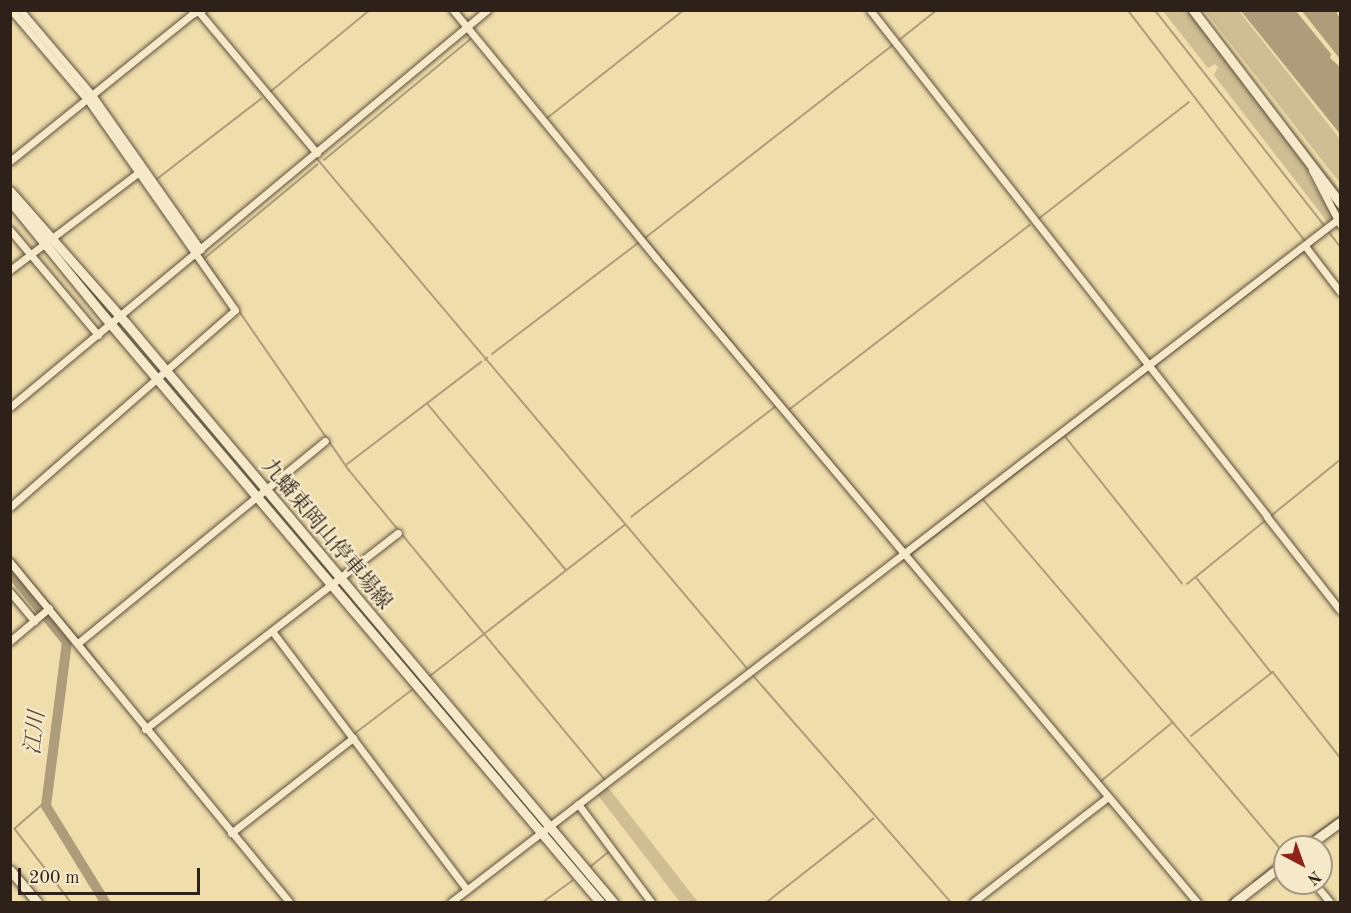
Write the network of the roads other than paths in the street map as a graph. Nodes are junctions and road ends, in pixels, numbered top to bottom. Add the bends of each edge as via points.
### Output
1 (11, 10) edge
2 (20, 10) edge
3 (453, 10) edge
4 (487, 10) edge
5 (870, 10) edge
6 (1193, 10) edge
7 (198, 12) edge
8 (466, 28) junction
9 (89, 97) junction
10 (316, 155) junction
11 (10, 161) edge
12 (1311, 164) junction
13 (139, 172) junction
14 (10, 191) edge
15 (10, 201) edge
16 (1341, 203) edge
17 (1339, 222) edge
18 (10, 230) edge
19 (48, 241) junction
20 (1307, 246) junction
21 (199, 252) junction
22 (32, 255) junction
23 (10, 270) edge
24 (1341, 292) edge
25 (120, 317) junction
26 (112, 324) junction
27 (98, 335) junction
28 (1150, 368) junction
29 (165, 371) junction
30 (157, 378) junction
31 (10, 407) edge
32 (325, 441) dead end
33 (265, 490) junction
34 (257, 496) junction
35 (10, 507) edge
36 (398, 533) dead end
37 (904, 554) junction
38 (10, 562) edge
39 (340, 578) junction
40 (331, 585) junction
41 (10, 592) edge
42 (49, 608) junction
43 (1341, 610) edge
44 (35, 619) junction
45 (273, 631) junction
46 (10, 640) edge
47 (80, 641) junction
48 (147, 727) junction
49 (352, 737) junction
50 (1108, 797) junction
51 (578, 804) junction
52 (1341, 822) edge
53 (545, 830) junction
54 (233, 831) junction
55 (1323, 835) edge
56 (10, 870) edge
57 (1273, 872) edge
58 (467, 890) junction
59 (37, 903) edge
60 (289, 903) edge
61 (451, 903) edge
62 (600, 903) edge
63 (613, 903) edge
64 (651, 903) edge
65 (973, 903) edge
66 (1197, 903) edge
67 (1235, 903) edge

1 - 9 street
2 - 9 street
3 - 8 street
4 - 8 street
5 - 28 street
6 - 12 main road
7 - 9 street
7 - 10 street
8 - 10 street
8 - 37 street
9 - 11 street
9 - 13 street
9 - 21 street
10 - 21 street
12 - 16 main road
12 - 17 street
13 - 19 street
13 - 21 street
14 - 19 main road, 九蟠東岡山停車場線
15 - 19 main road, 九蟠東岡山停車場線
17 - 20 street
18 - 22 street
19 - 22 street
19 - 25 main road, 九蟠東岡山停車場線
19 - 26 main road, 九蟠東岡山停車場線
20 - 24 street
20 - 28 street
21 - 25 street
21 - 29 street via 235,310
22 - 23 street
22 - 27 street
25 - 26 street
25 - 29 main road, 九蟠東岡山停車場線
26 - 27 street
26 - 30 main road, 九蟠東岡山停車場線
27 - 31 street
28 - 37 street
28 - 43 street
29 - 30 street
29 - 33 main road, 九蟠東岡山停車場線
30 - 34 main road, 九蟠東岡山停車場線
30 - 35 street
32 - 33 street
33 - 34 street
33 - 39 main road, 九蟠東岡山停車場線
34 - 40 main road, 九蟠東岡山停車場線
34 - 47 street
36 - 39 street
37 - 50 street
37 - 51 street
38 - 42 street
39 - 40 street
39 - 53 main road, 九蟠東岡山停車場線
40 - 45 street
40 - 53 main road, 九蟠東岡山停車場線
41 - 44 street
42 - 44 street
42 - 47 street
44 - 46 street
45 - 48 street
45 - 49 street
47 - 48 street
48 - 54 street
49 - 54 street
49 - 58 street
50 - 65 street
50 - 66 street
51 - 53 street
51 - 64 street
52 - 55 main road
53 - 58 street
53 - 62 main road, 九蟠東岡山停車場線
53 - 63 main road, 九蟠東岡山停車場線
54 - 60 street
56 - 59 main road
57 - 67 main road
58 - 61 street

